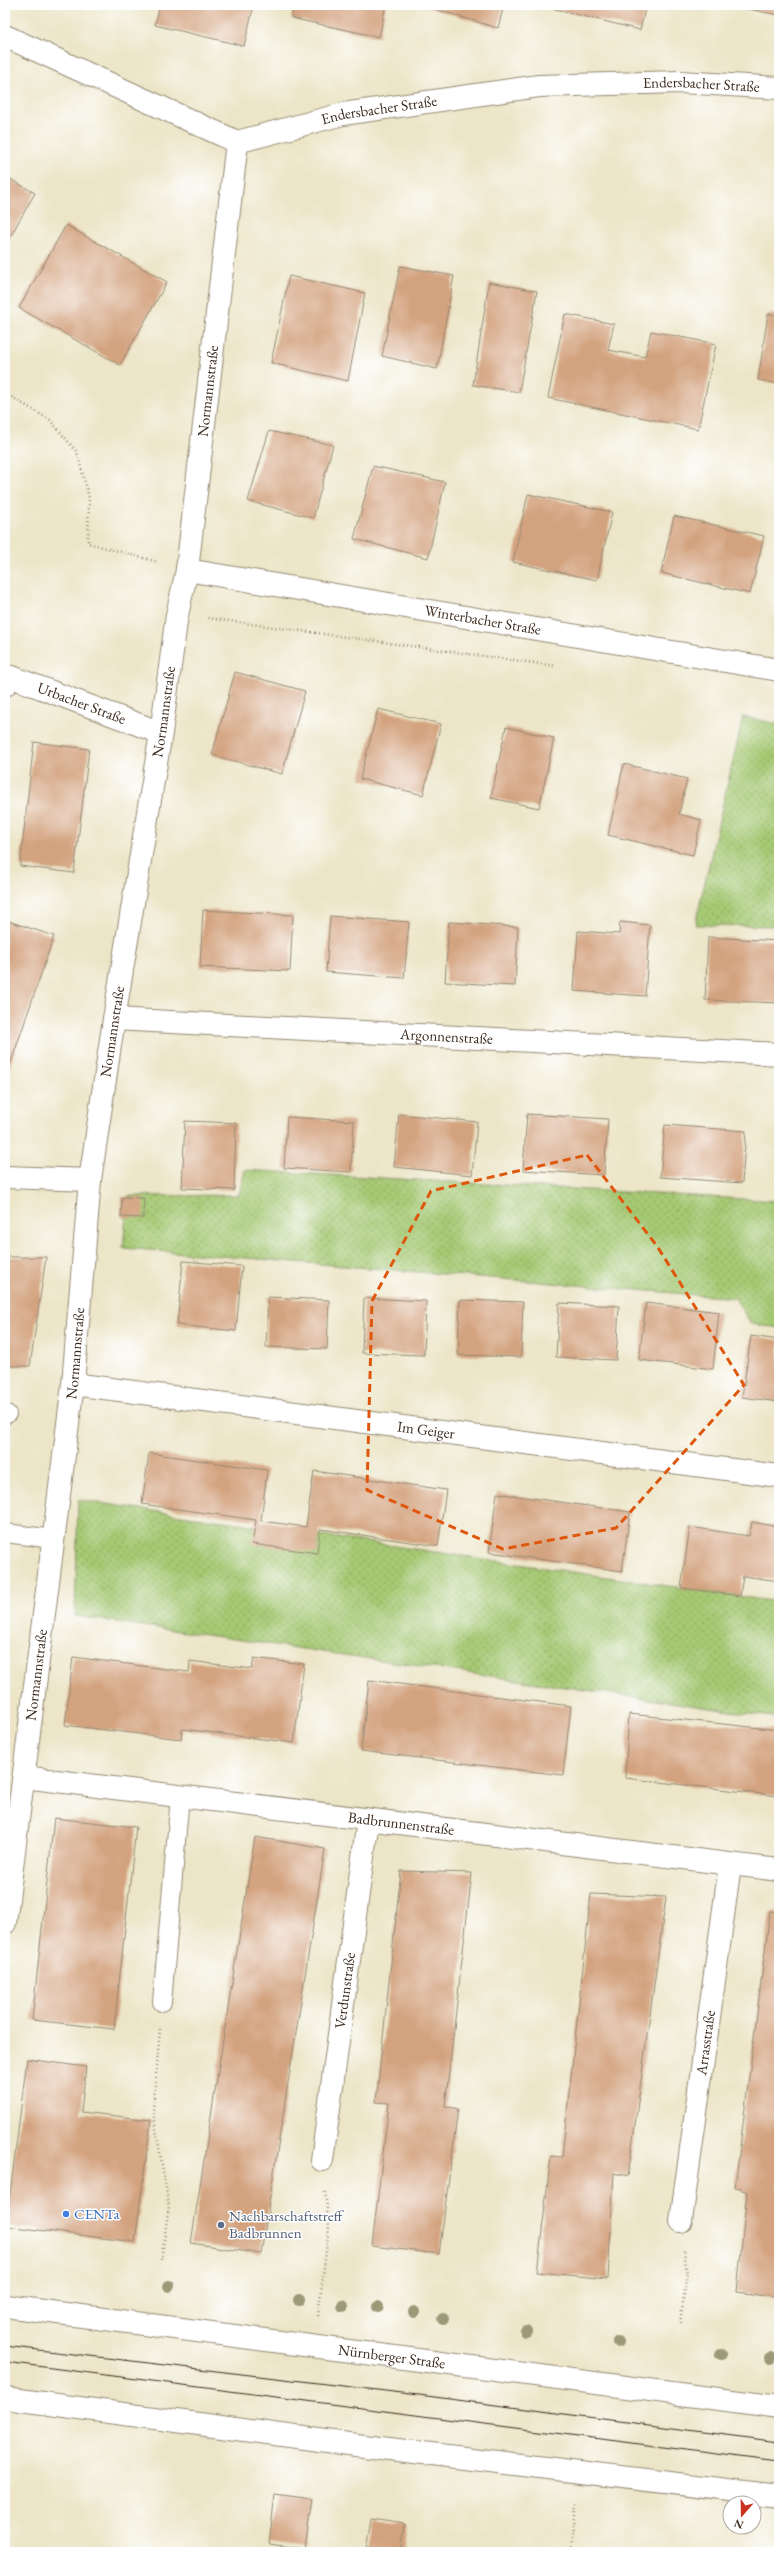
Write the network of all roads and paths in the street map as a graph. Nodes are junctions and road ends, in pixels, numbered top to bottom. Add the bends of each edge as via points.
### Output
1 (5, 36) edge
2 (779, 88) edge
3 (237, 142) junction
4 (5, 393) edge
5 (187, 570) junction
6 (177, 615) junction
7 (563, 667) dead end
8 (779, 670) edge
9 (5, 685) edge
10 (161, 733) junction
11 (114, 1019) junction
12 (779, 1054) edge
13 (5, 1177) edge
14 (90, 1180) junction
15 (73, 1384) junction
16 (779, 1476) edge
17 (5, 1533) edge
18 (54, 1539) junction
19 (24, 1777) junction
20 (180, 1796) junction
21 (368, 1820) junction
22 (730, 1864) junction
23 (779, 1870) edge
24 (5, 1923) edge
25 (162, 2002) joint
26 (322, 2160) joint
27 (681, 2221) joint
28 (161, 2260) dead end
29 (322, 2282) dead end
30 (5, 2306) edge
31 (680, 2323) dead end
32 (5, 2398) edge
33 (779, 2407) edge
34 (577, 2471) junction
35 (779, 2496) edge
36 (571, 2552) edge

1 - 3 street
2 - 3 street, Endersbacher Straße via 680,82 539,86 343,114
3 - 5 street, Normannstraße
4 - 5 path via 50,420 77,452 89,498 88,543
5 - 6 street, Normannstraße
5 - 8 street, Winterbacher Straße
6 - 7 path via 291,628
6 - 10 street, Normannstraße
9 - 10 street, Urbacher Straße via 12,677
10 - 11 street, Normannstraße
11 - 12 street, Argonnenstraße
11 - 14 street, Normannstraße
13 - 14 street
14 - 15 street, Normannstraße
15 - 16 street, Im Geiger
15 - 18 street, Normannstraße
17 - 18 lane
18 - 19 street, Normannstraße
19 - 20 street, Badbrunnenstraße
19 - 24 street, Normannstraße
20 - 21 street, Badbrunnenstraße
20 - 25 lane
21 - 22 street, Badbrunnenstraße
21 - 26 street, Verdunstraße
22 - 23 street, Badbrunnenstraße
22 - 27 street, Arrasstraße
25 - 28 path via 153,2111 169,2206
26 - 29 path via 329,2227
27 - 31 path via 687,2274
30 - 33 street, Nürnberger Straße
32 - 34 street via 356,2445
34 - 35 street
34 - 36 path

